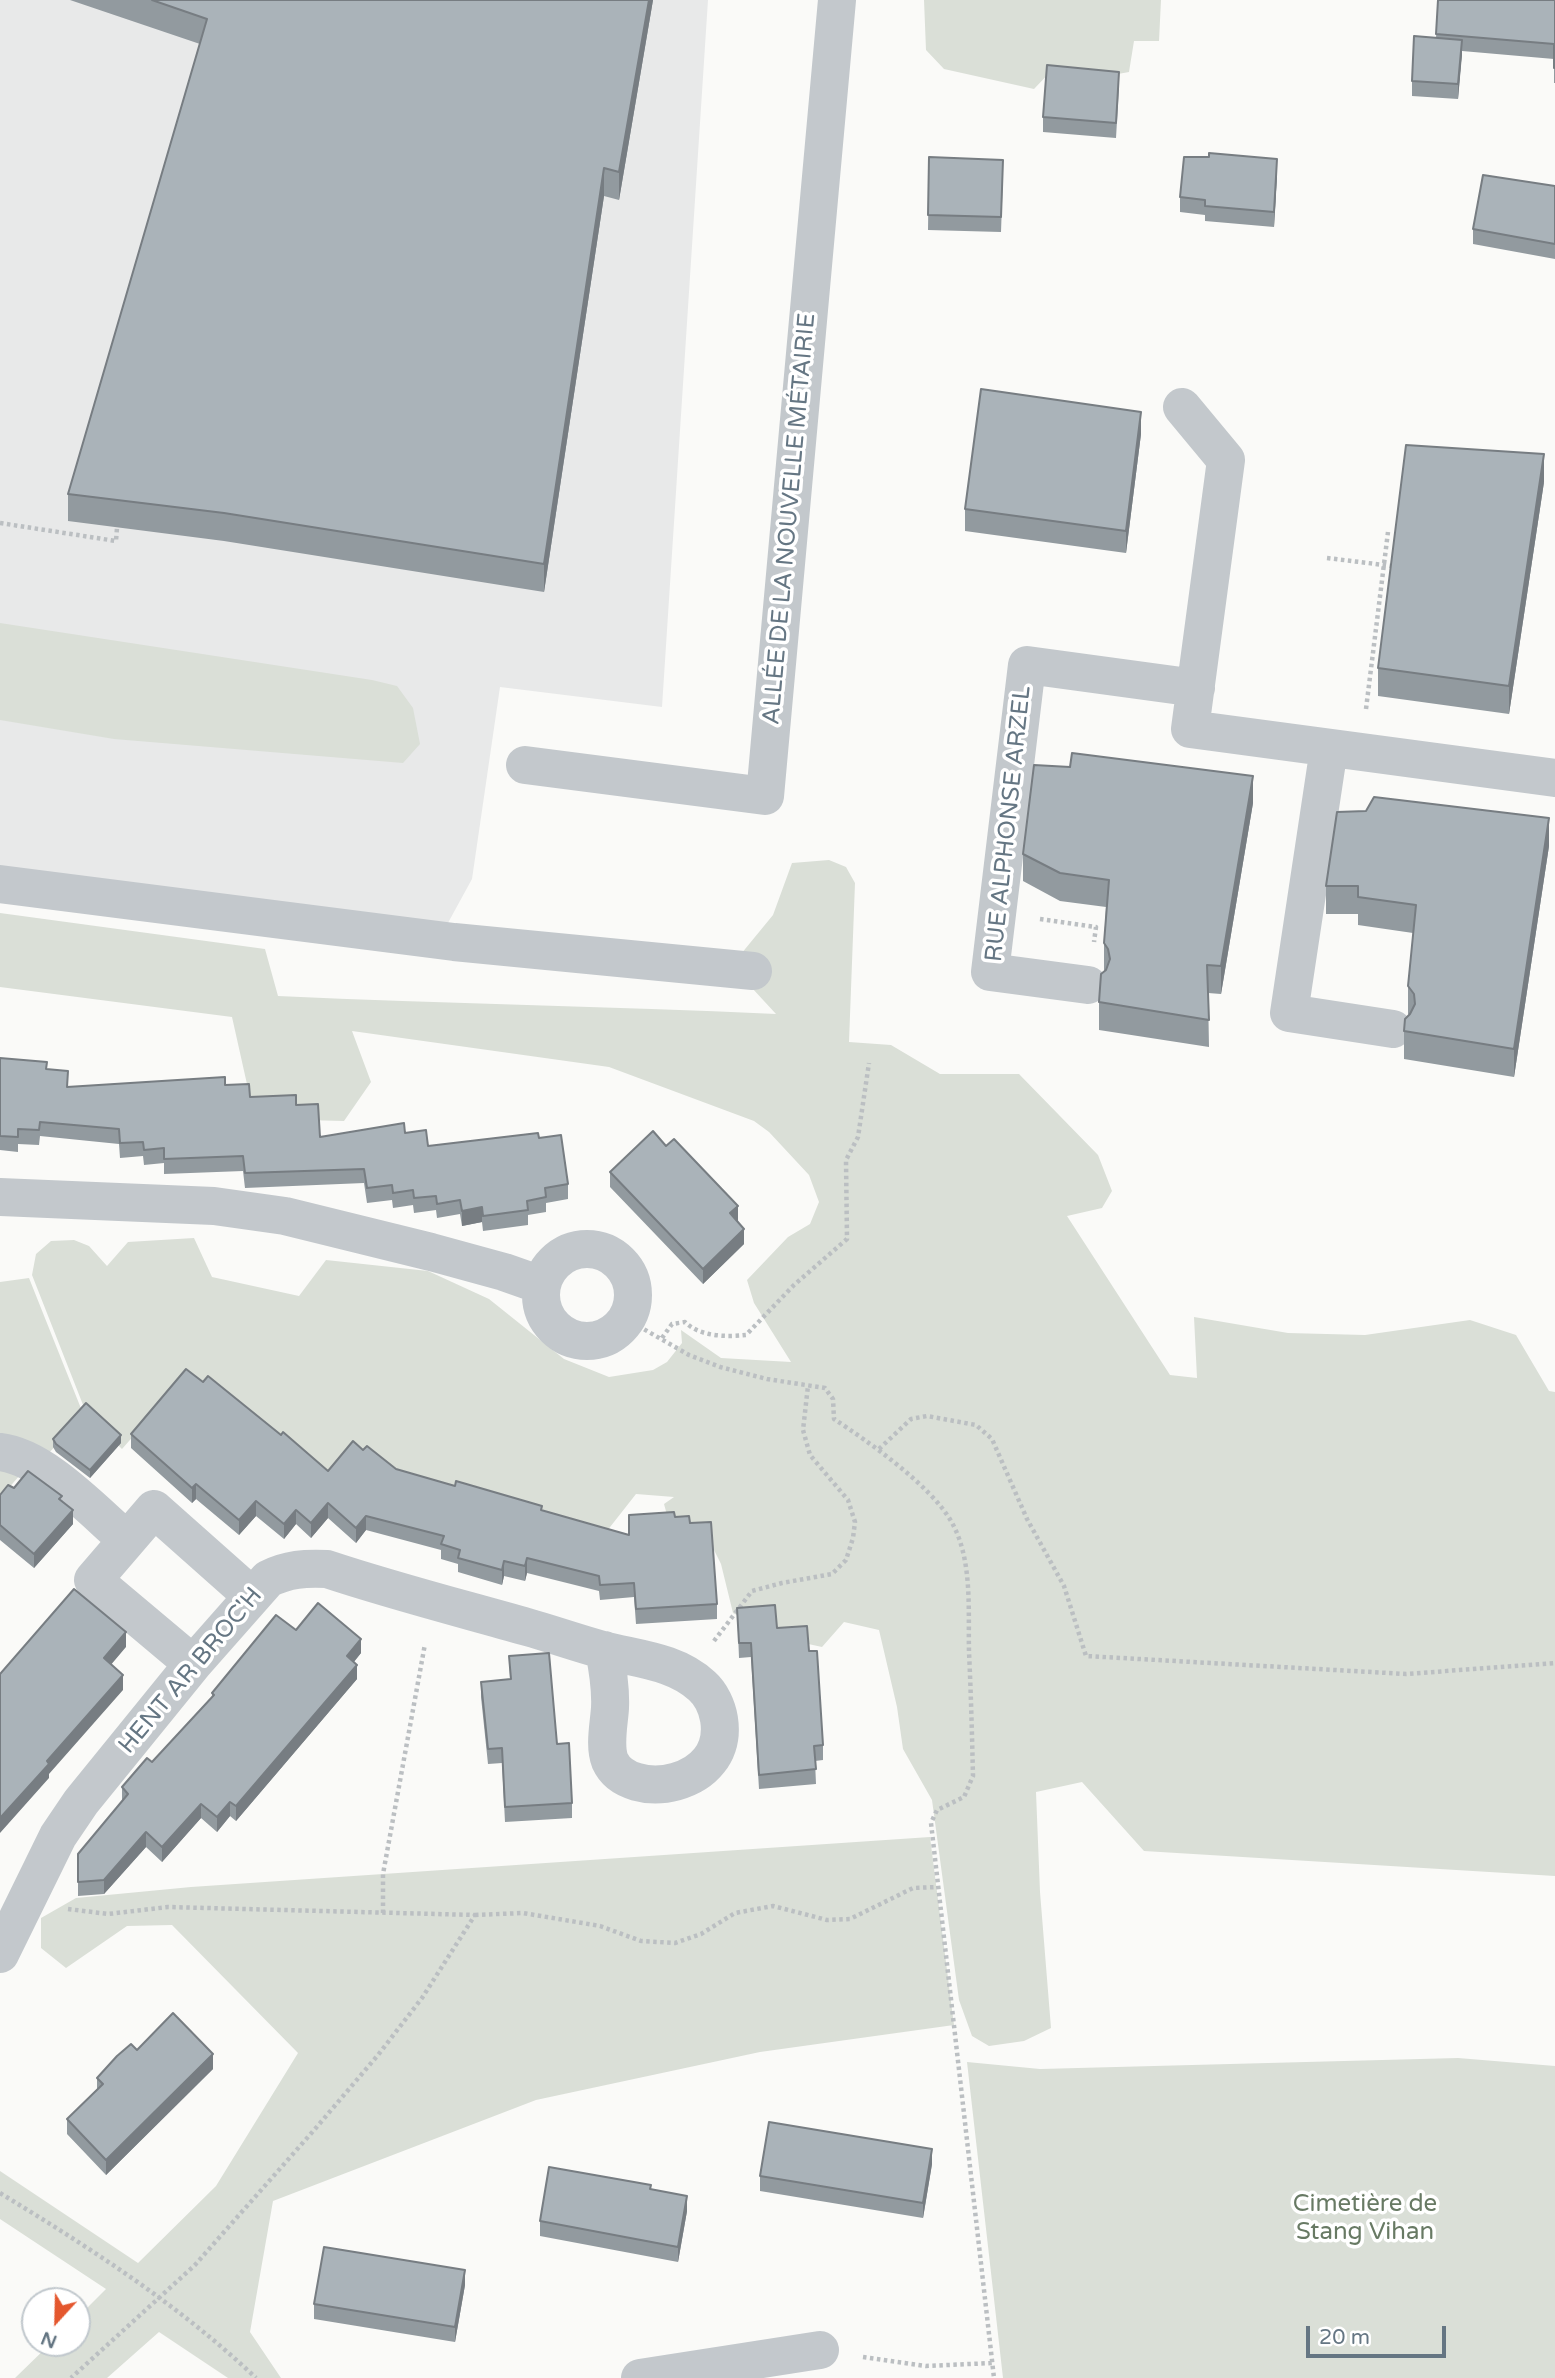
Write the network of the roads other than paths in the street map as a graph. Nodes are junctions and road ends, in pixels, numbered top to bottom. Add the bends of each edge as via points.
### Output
1 (836, 0) edge
2 (1182, 407) dead end
3 (1196, 688) junction
4 (1329, 748) junction
5 (525, 765) dead end
6 (1555, 778) edge
7 (0, 884) edge
8 (753, 971) dead end
9 (1088, 985) road end
10 (1393, 1029) dead end
11 (0, 1197) edge
12 (541, 1285) junction
13 (0, 1452) edge
14 (127, 1540) junction
15 (252, 1596) junction
16 (604, 1650) junction
17 (193, 1664) junction
18 (0, 1954) edge
19 (820, 2350) road end
20 (640, 2378) edge

1 - 5 street, ALLÉE DE LA NOUVELLE MÉTAIRIE via 765,796
2 - 3 street via 1226,460
3 - 4 street via 1190,729
3 - 9 street, RUE ALPHONSE ARZEL via 1027,665 990,972
4 - 6 street
4 - 10 street via 1289,1013
7 - 8 street via 454,942
11 - 12 street via 214,1206 285,1216
12 - 12 street via 544,1311 551,1324 575,1339 604,1338 617,1330 632,1304 630,1281 618,1261 590,1248 559,1257
13 - 14 street via 43,1470
14 - 15 street, HENT AR BROC'H via 154,1509
14 - 17 street, HENT AR BROC'H via 93,1580
15 - 16 street, HENT AR BROC'H via 268,1579 292,1569 327,1569
15 - 17 street, HENT AR BROC'H
16 - 16 street, HENT AR BROC'H via 662,1664 704,1688 717,1708 721,1730 716,1752 703,1769 681,1781 659,1784 638,1782 619,1773 610,1761 607,1744 610,1675
17 - 18 street, HENT AR BROC'H via 58,1836
19 - 20 street

